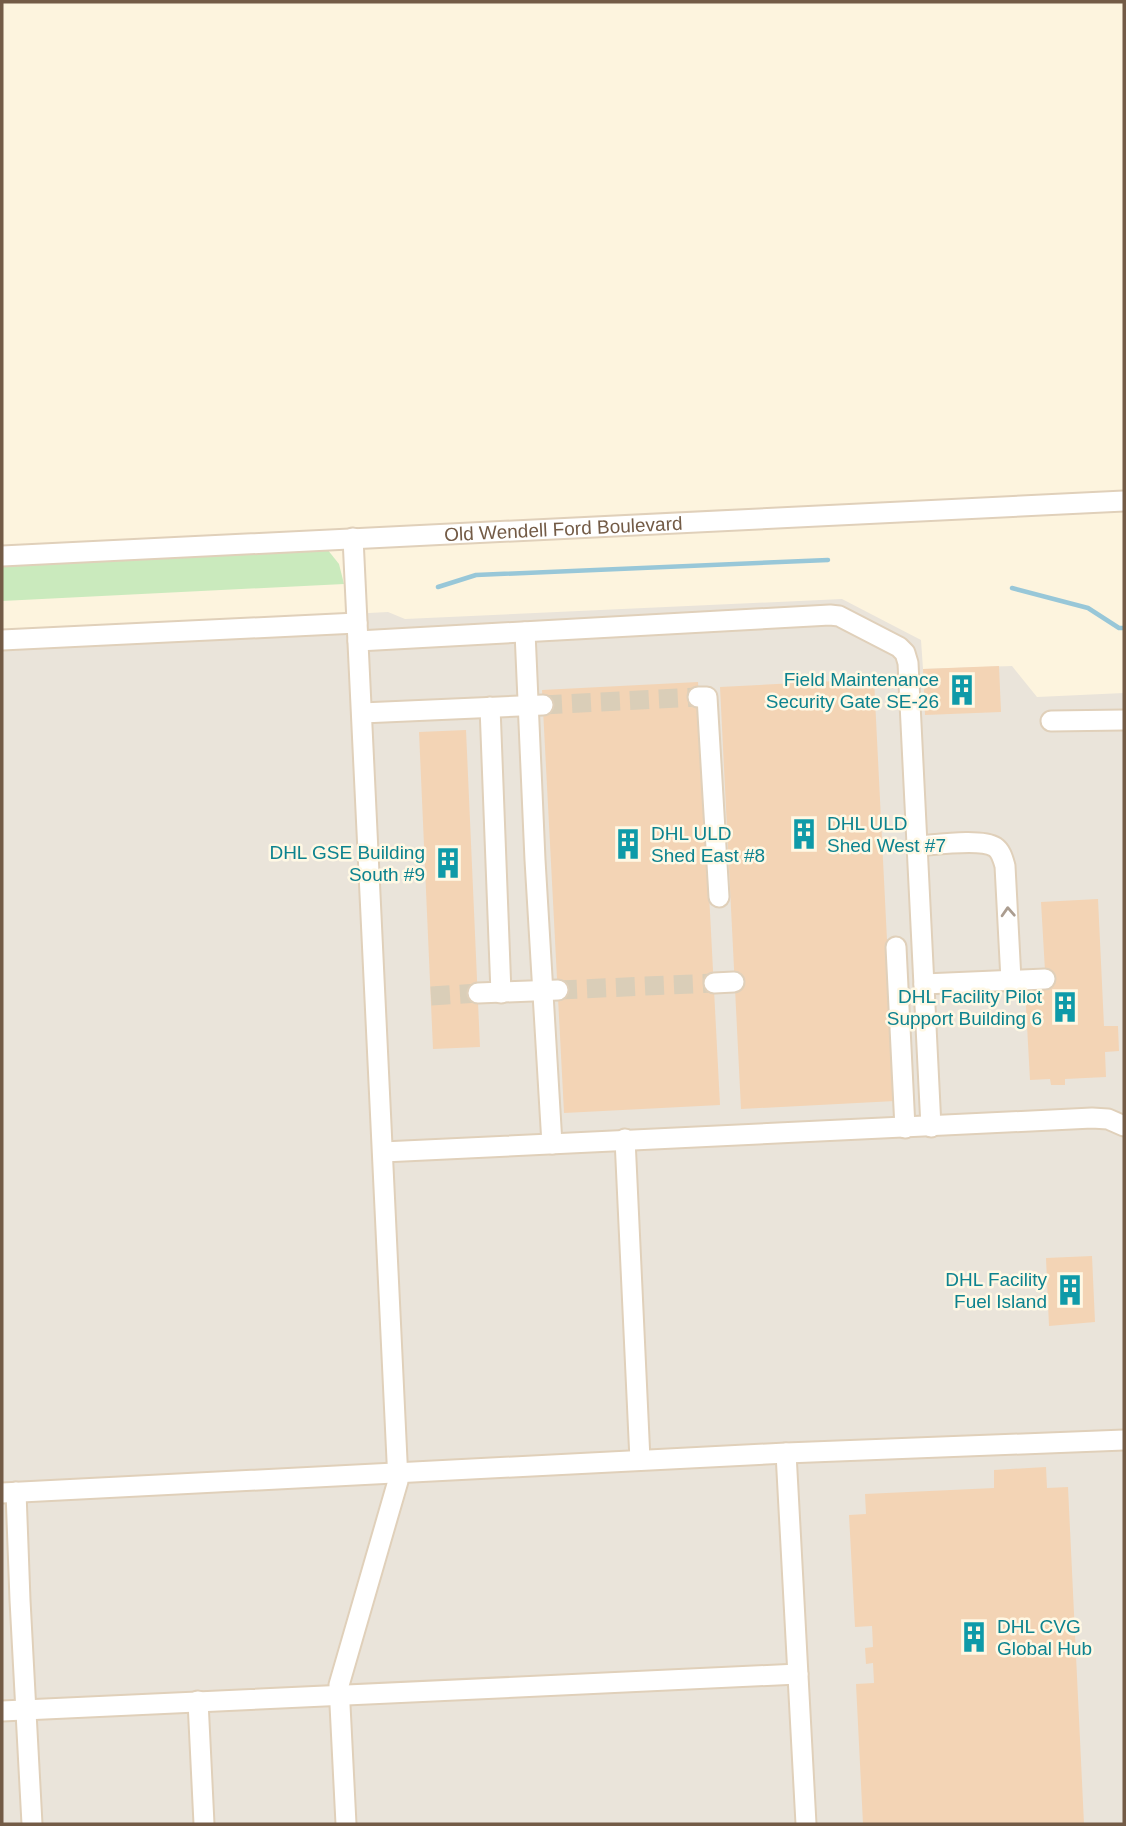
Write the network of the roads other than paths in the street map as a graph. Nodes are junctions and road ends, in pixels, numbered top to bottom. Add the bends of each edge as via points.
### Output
1 (1124, 501) edge
2 (353, 538) junction
3 (2, 556) edge
4 (358, 632) junction
5 (525, 632) junction
6 (2, 640) edge
7 (698, 697) dead end
8 (536, 705) junction
9 (490, 707) junction
10 (362, 713) junction
11 (1124, 720) edge
12 (1051, 722) dead end
13 (917, 846) junction
14 (719, 897) dead end
15 (896, 947) dead end
16 (1045, 979) dead end
17 (1011, 980) junction
18 (734, 982) dead end
19 (714, 983) tunnel mouth
20 (924, 984) junction
21 (551, 990) junction
22 (478, 993) tunnel mouth
23 (501, 993) junction
24 (1124, 1126) edge
25 (931, 1127) junction
26 (905, 1128) junction
27 (625, 1139) junction
28 (552, 1144) junction
29 (383, 1152) junction
30 (1124, 1440) edge
31 (786, 1453) junction
32 (640, 1461) junction
33 (398, 1472) junction
34 (9, 1492) edge
35 (798, 1674) junction
36 (339, 1694) junction
37 (198, 1702) junction
38 (27, 1710) junction
39 (2, 1712) edge
40 (32, 1824) edge
41 (204, 1824) edge
42 (345, 1824) edge
43 (806, 1824) edge

1 - 2 lane, Old Wendell Ford Boulevard
2 - 3 lane, Old Wendell Ford Boulevard
2 - 4 lane
4 - 5 lane
4 - 6 lane
4 - 10 lane
5 - 8 lane
5 - 13 lane via 830,615 899,647 908,663
7 - 14 lane via 707,697
8 - 9 lane
8 - 21 lane
9 - 10 lane
9 - 23 lane
10 - 29 lane
11 - 12 lane
17 -> 13 lane via 1002,855 994,846 982,843
13 - 20 lane
15 - 26 lane
16 - 17 lane
17 - 20 lane
18 - 19 lane
20 - 25 lane
21 - 23 lane
21 - 28 lane
22 - 23 lane
24 - 25 lane via 1092,1118
25 - 26 lane
26 - 27 lane
27 - 28 lane
27 - 32 lane
28 - 29 lane
29 - 33 lane
30 - 31 lane
31 - 32 lane
31 - 35 lane
32 - 33 lane
33 - 34 lane
33 - 36 lane
34 - 38 lane
35 - 36 lane
35 - 43 lane
36 - 37 lane
36 - 42 lane
37 - 38 lane
37 - 41 lane
38 - 39 lane
38 - 40 lane

